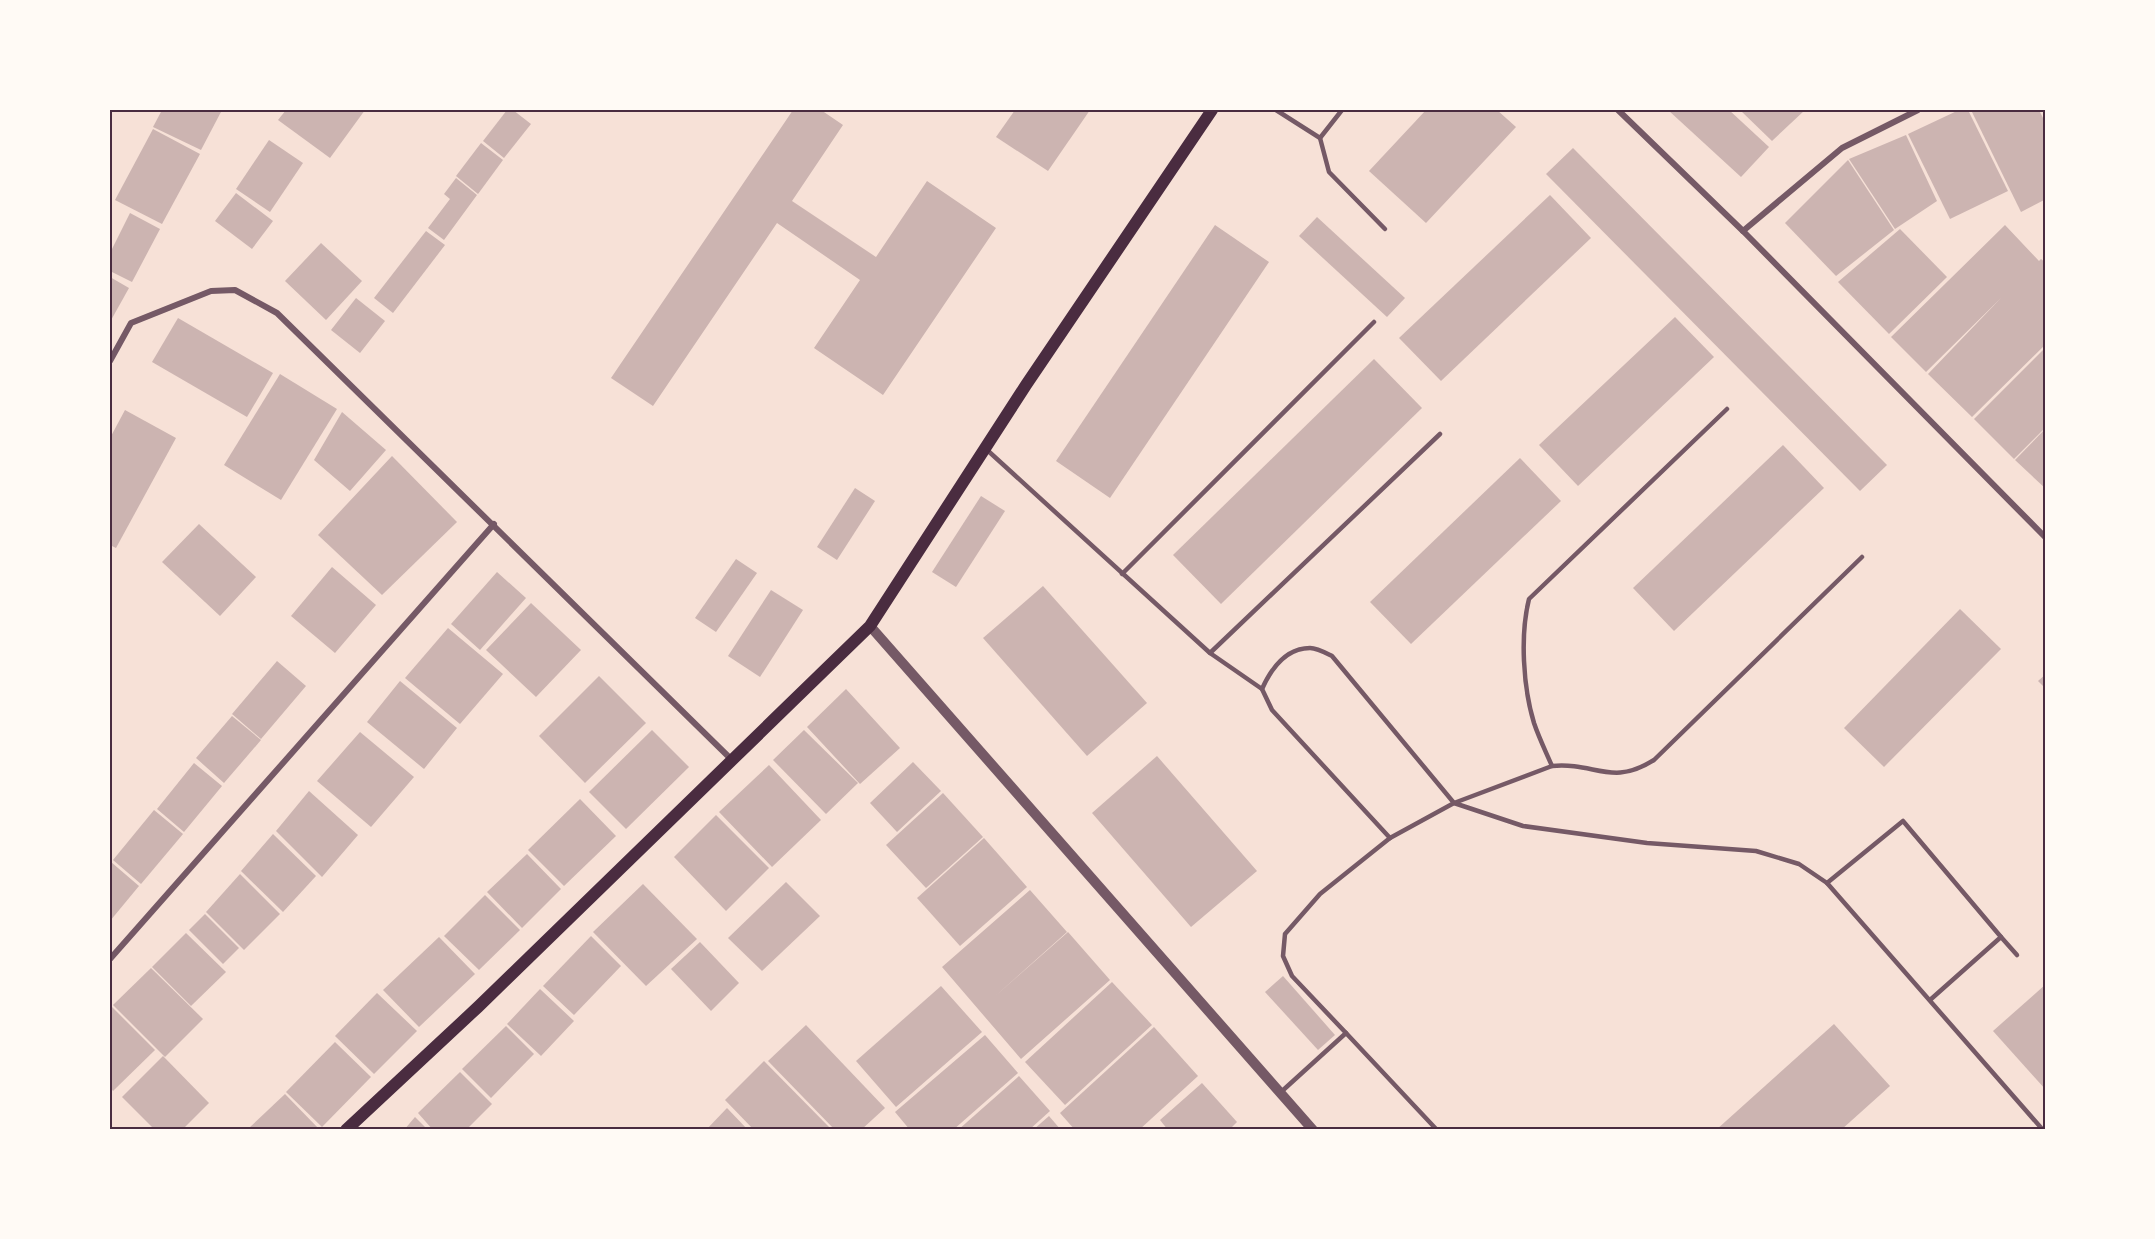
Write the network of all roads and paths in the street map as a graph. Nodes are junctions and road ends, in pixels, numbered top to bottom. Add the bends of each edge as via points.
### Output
1 (1212, 110) edge
2 (1276, 110) edge
3 (1342, 110) edge
4 (1618, 110) edge
5 (1918, 110) edge
6 (1320, 138) junction
7 (1385, 229) dead end
8 (1743, 231) junction
9 (1374, 322) dead end
10 (110, 361) edge
11 (1727, 409) dead end
12 (1440, 434) dead end
13 (986, 449) junction
14 (494, 524) junction
15 (2046, 538) edge
16 (1862, 557) dead end
17 (1122, 574) junction
18 (870, 626) junction
19 (1210, 653) junction
20 (1262, 689) junction
21 (734, 761) junction
22 (1552, 766) junction
23 (1454, 803) junction
24 (1390, 838) junction
25 (1827, 883) junction
26 (2001, 937) junction
27 (2017, 955) dead end
28 (110, 959) edge
29 (1930, 1000) junction
30 (1346, 1033) junction
31 (1280, 1092) junction
32 (346, 1130) edge
33 (1313, 1130) edge
34 (1437, 1130) edge
35 (2043, 1130) edge

1 - 13 main road
2 - 6 lane
3 - 6 lane
4 - 8 street
5 - 8 street via 1842,148
6 - 7 lane via 1329,172
8 - 15 street
9 - 17 lane
10 - 14 street via 131,323 211,291 234,290 277,314
11 - 22 lane via 1529,599 1524,619 1524,659 1534,722
12 - 19 lane
13 - 17 lane
13 - 18 main road
14 - 21 street
14 - 28 street
16 - 22 lane via 1653,760 1619,775 1569,765
17 - 19 lane
18 - 21 main road
18 - 31 street
19 - 20 lane
20 - 23 lane via 1271,669 1292,652 1311,647 1332,656
20 - 24 lane via 1272,711
21 - 32 main road
22 - 23 lane
23 - 24 lane
23 - 25 lane via 1524,826 1647,843 1756,850 1799,864
24 - 30 lane via 1320,894 1285,934 1283,956 1292,976
25 - 26 lane via 1903,821
25 - 29 lane
26 - 27 lane
26 - 29 lane
29 - 35 lane
30 - 31 lane
30 - 34 lane
31 - 33 street

